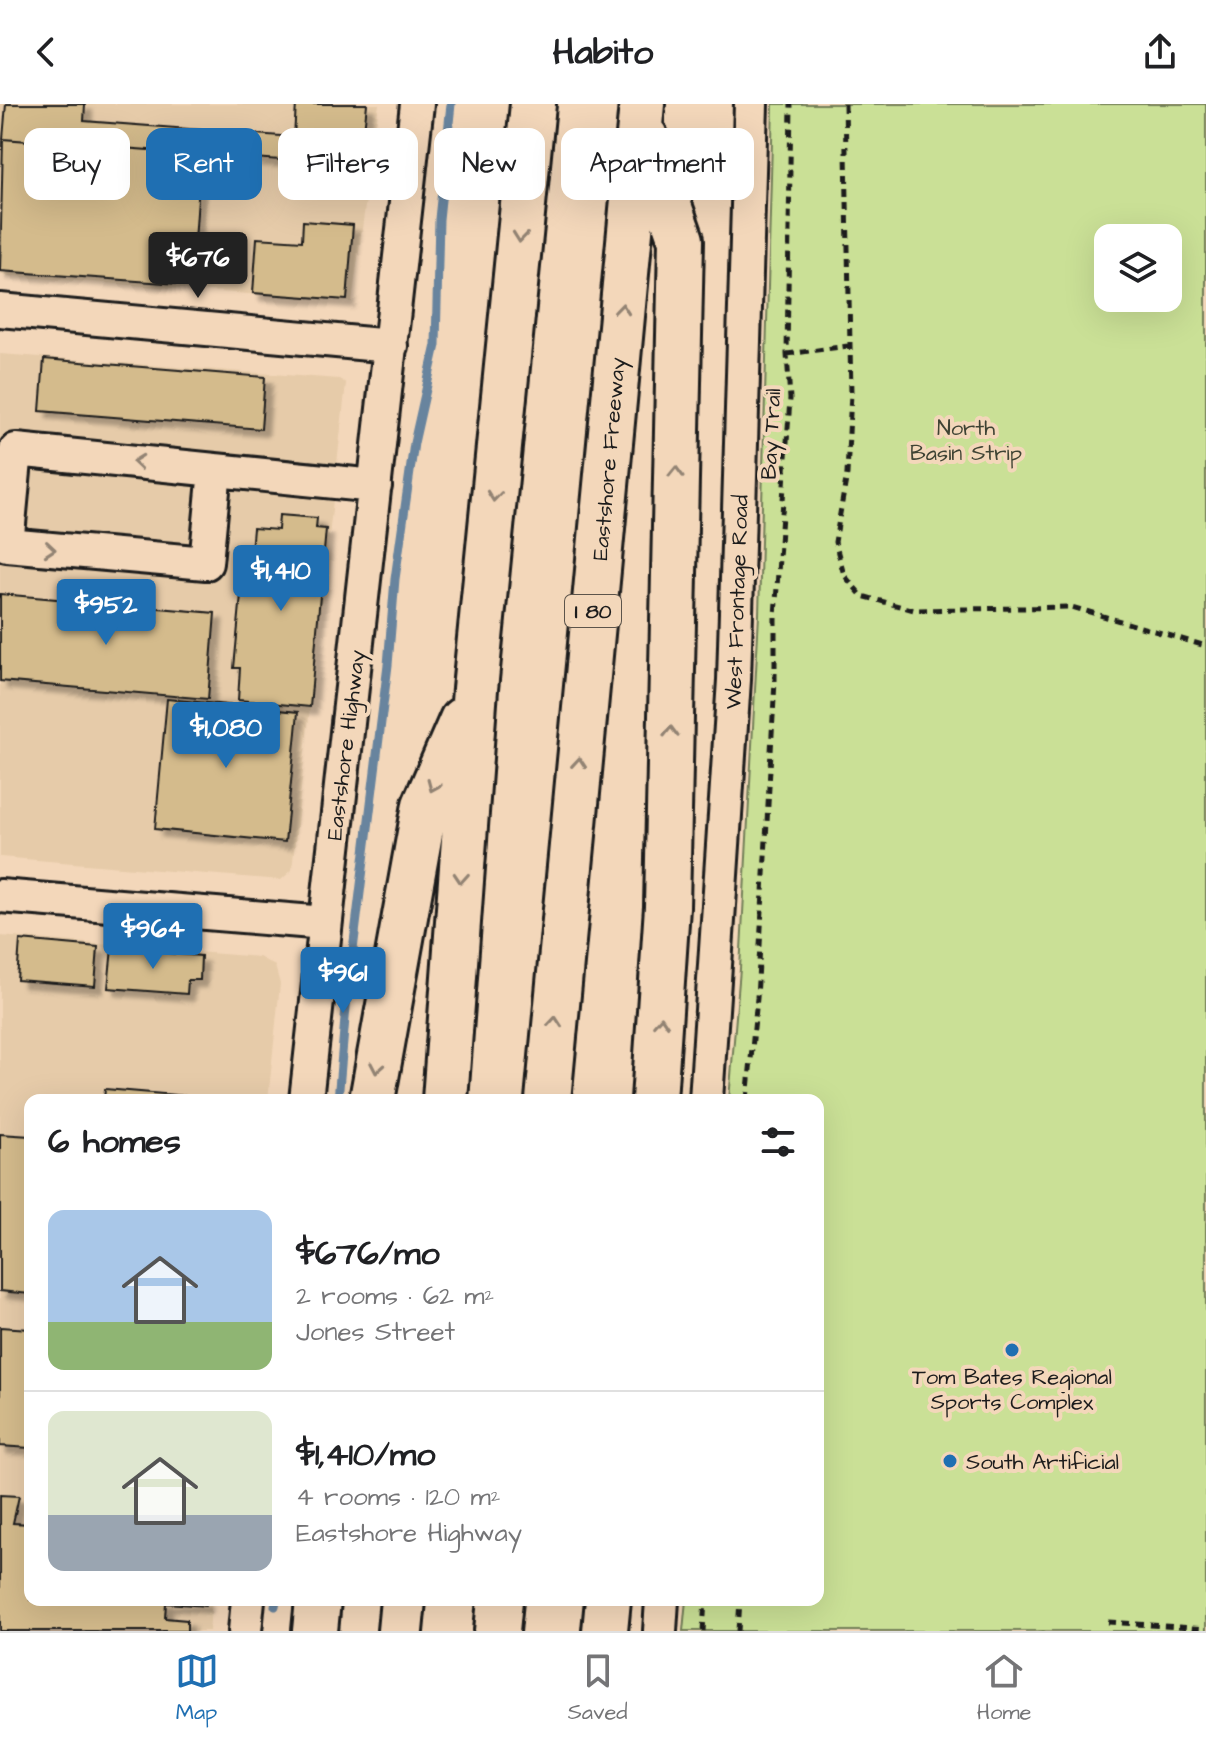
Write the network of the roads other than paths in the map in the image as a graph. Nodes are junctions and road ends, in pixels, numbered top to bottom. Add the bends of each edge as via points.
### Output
1 (417, 104) edge
2 (533, 104) edge
3 (751, 104) edge
4 (641, 114) edge
5 (0, 310) edge
6 (391, 346) junction
7 (215, 470) junction
8 (375, 486) junction
9 (475, 689) junction
10 (0, 896) edge
11 (325, 923) junction
12 (307, 1094) edge
13 (373, 1094) edge
14 (445, 1094) edge
15 (549, 1094) edge
16 (654, 1094) edge
17 (706, 1094) edge
18 (247, 1606) edge
19 (317, 1606) edge
20 (402, 1606) edge
21 (499, 1606) edge
22 (607, 1606) edge
23 (662, 1606) edge
24 (245, 1631) edge
25 (315, 1631) edge
26 (400, 1631) edge
27 (497, 1631) edge
28 (605, 1631) edge
29 (660, 1631) edge

1 - 6 street, Eastshore Highway
2 -> 9 highway
3 - 17 street, West Frontage Road via 734,680
15 -> 4 highway, Eastshore Freeway / I 80
16 -> 4 highway via 667,907 681,240
5 - 6 street
6 - 8 street, Eastshore Highway
7 -> 7 street via 16,450 7,545 206,563
7 - 8 street
8 - 11 street, Eastshore Highway
9 -> 13 highway via 425,805
9 -> 14 highway
10 - 11 street
11 - 12 street, Eastshore Highway
18 - 24 street
19 - 25 highway
20 - 26 highway
21 - 27 highway
22 - 28 highway
23 - 29 street

